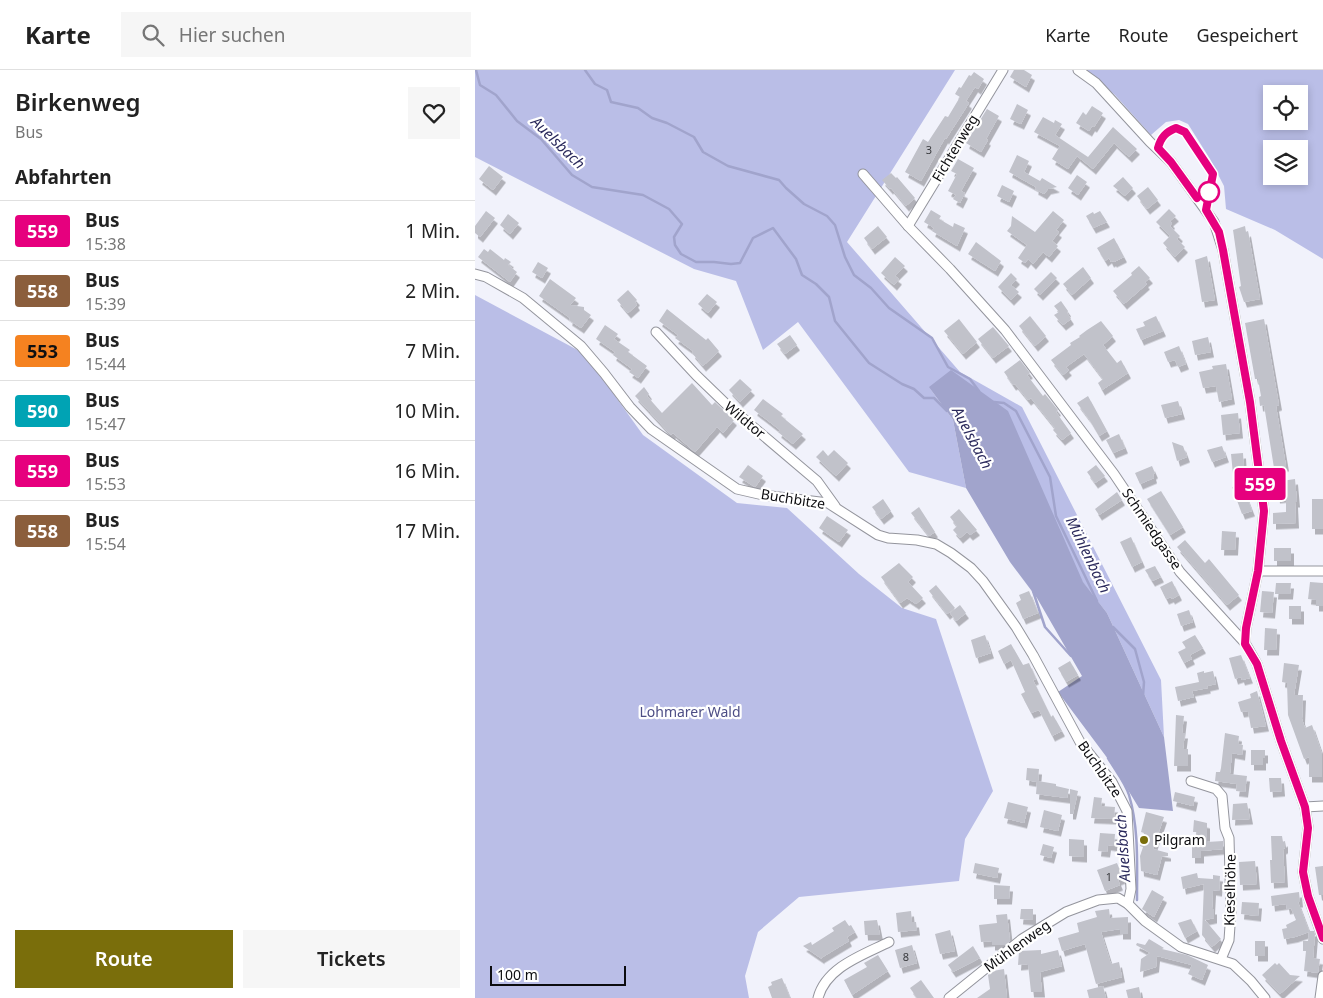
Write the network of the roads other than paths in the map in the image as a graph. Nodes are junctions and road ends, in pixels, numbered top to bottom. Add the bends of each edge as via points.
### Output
1 (1003, 70) edge
2 (1078, 70) edge
3 (863, 174) dead end
4 (908, 226) junction
5 (475, 274) edge
6 (656, 332) dead end
7 (835, 506) junction
8 (1258, 571) junction
9 (1323, 571) edge
10 (1245, 644) junction
11 (1191, 781) dead end
12 (1323, 806) edge
13 (1305, 807) junction
14 (1127, 904) junction
15 (1323, 938) edge
16 (889, 942) dead end
17 (1221, 959) junction
18 (1323, 976) edge
19 (819, 998) edge
20 (949, 998) edge
21 (1265, 998) edge
22 (1320, 998) edge

1 - 4 street, Fichtenweg
2 - 8 street via 1097,83 1171,162 1219,232 1250,402 1264,511
3 - 4 street, Schmiedgasse
4 - 10 street, Schmiedgasse via 1005,330 1131,497 1180,572
5 - 7 street, Buchbitze via 523,298 581,346 651,429 737,489
6 - 7 street, Wildtor via 726,404 817,481
7 - 14 street, Buchbitze via 878,535 936,544 971,568 983,581 1020,634 1080,742 1112,782 1127,811 1131,889
8 - 9 street
8 - 10 street
10 - 13 street, Schmiedgasse via 1257,664
11 - 17 street, Kieselhöhe via 1215,789 1222,796 1229,838 1231,911 1229,940
12 - 13 street
13 - 15 street, Schmiedgasse via 1308,828 1303,872
14 - 17 street via 1181,947
14 - 20 street, Mühlenweg via 1118,898 1098,900 1066,912 1022,939
16 - 19 street via 828,978
17 - 21 street via 1241,970
18 - 22 street

